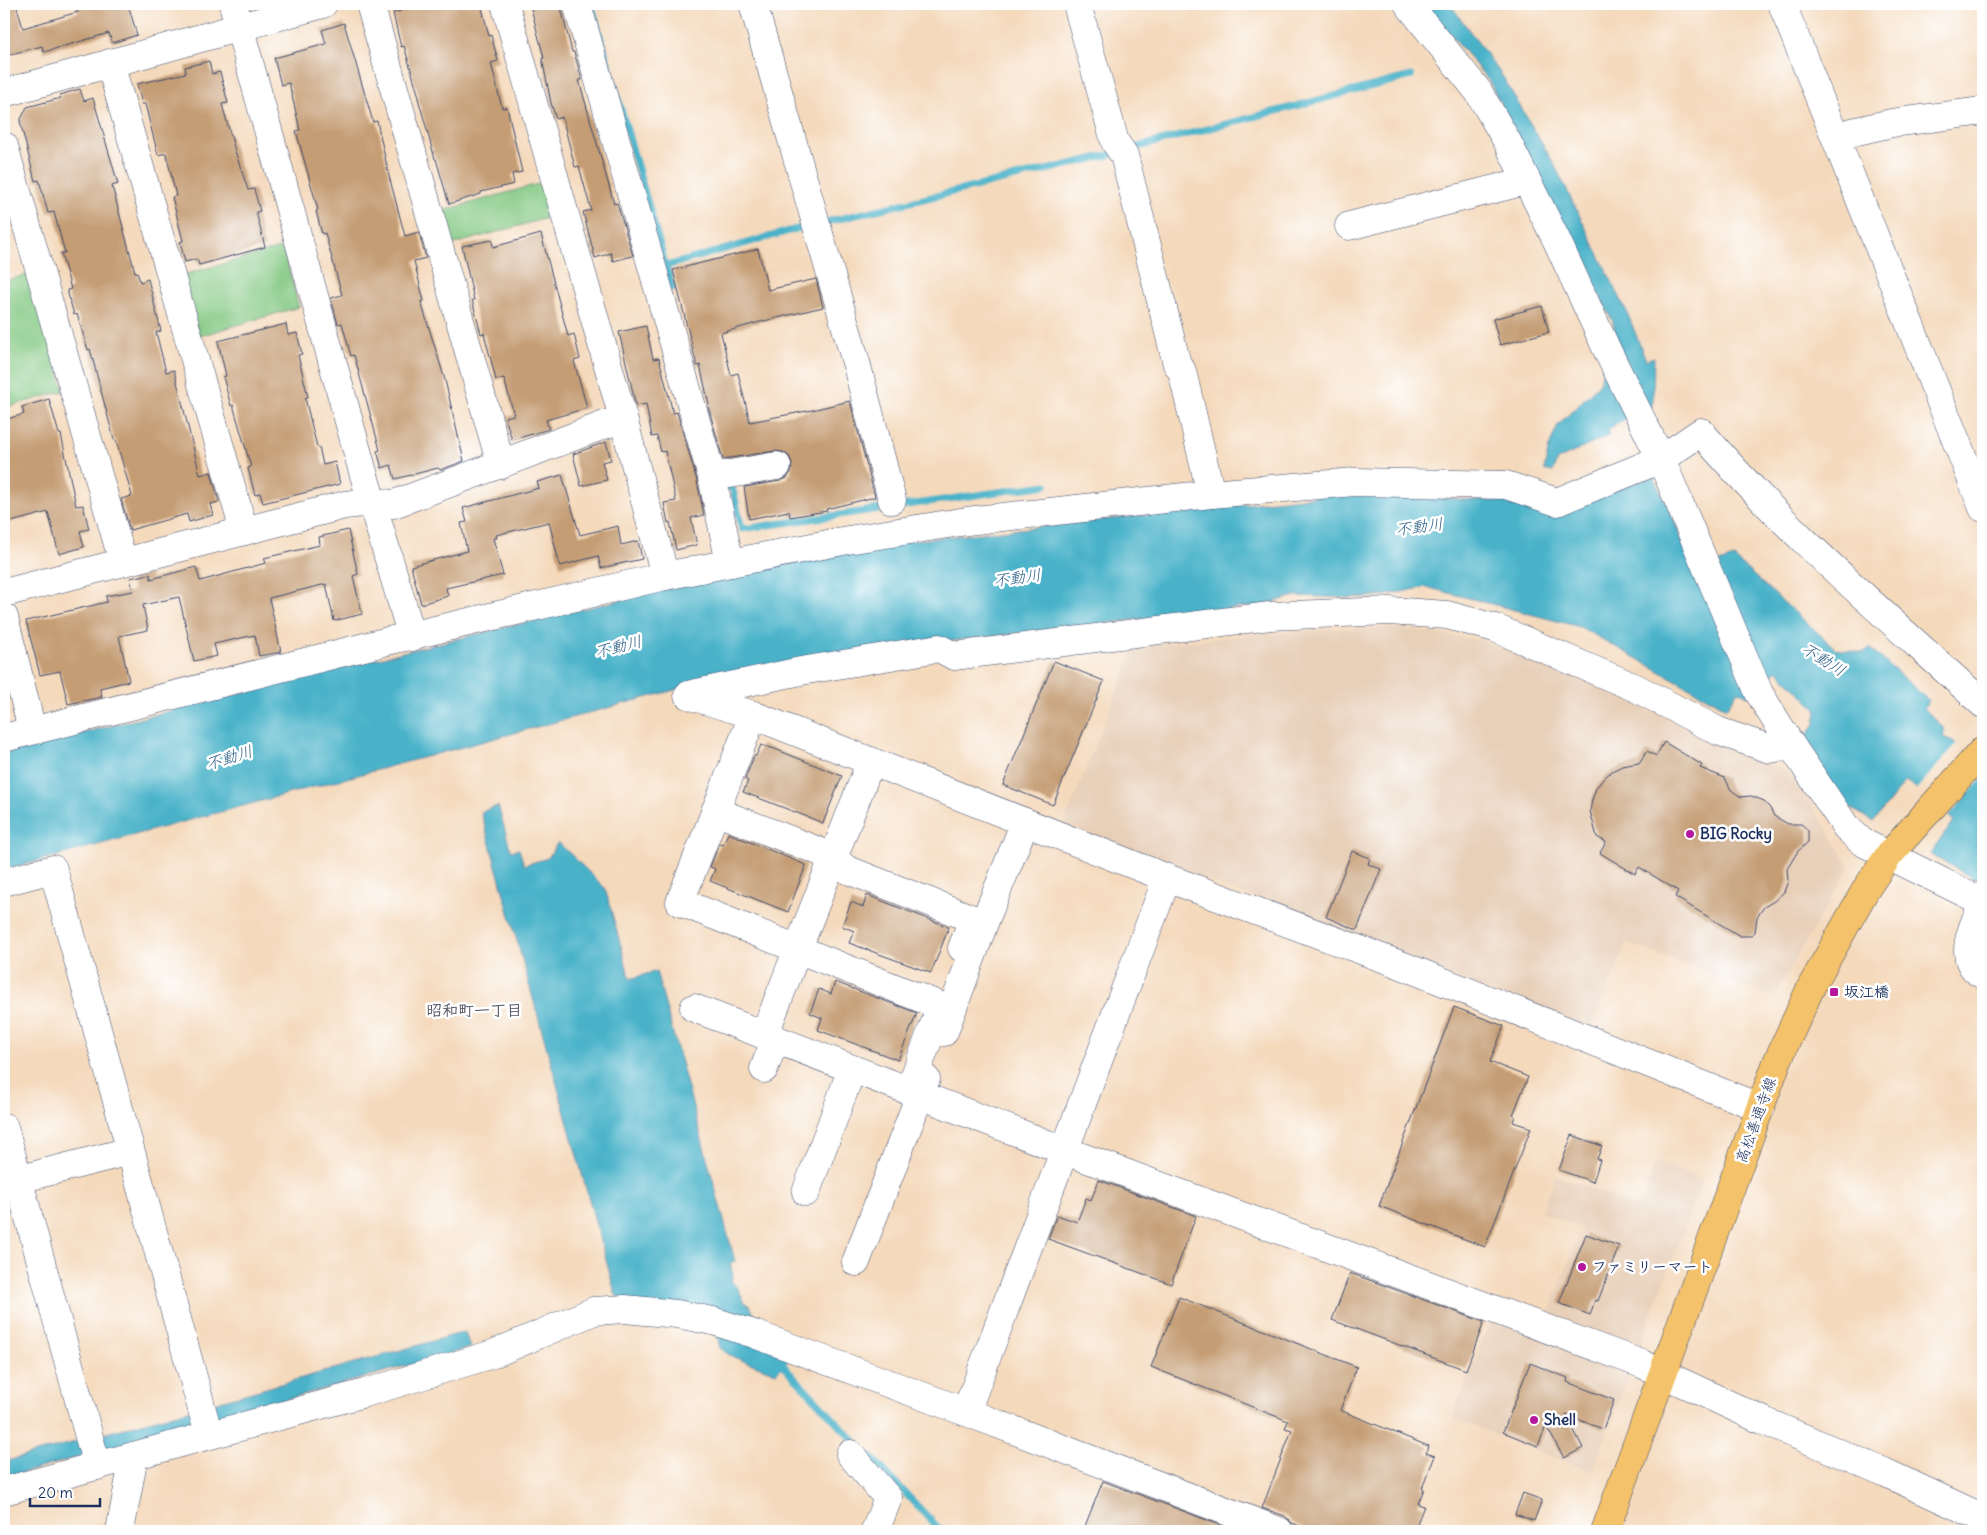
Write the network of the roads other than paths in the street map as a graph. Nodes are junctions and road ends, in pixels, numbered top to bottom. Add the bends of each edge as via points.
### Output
1 (324, 4) edge
2 (370, 4) edge
3 (505, 4) edge
4 (753, 4) edge
5 (1077, 4) edge
6 (1408, 4) edge
7 (1782, 4) edge
8 (582, 5) edge
9 (236, 16) edge
10 (110, 63) junction
11 (4, 93) edge
12 (1983, 110) edge
13 (1835, 136) junction
14 (4, 146) edge
15 (1526, 181) junction
16 (1350, 226) dead end
17 (623, 418) junction
18 (1661, 459) junction
19 (501, 465) junction
20 (777, 466) dead end
21 (712, 477) junction
22 (1211, 494) junction
23 (892, 500) dead end
24 (372, 502) junction
25 (1983, 508) edge
26 (244, 531) junction
27 (123, 562) junction
28 (730, 563) junction
29 (665, 576) junction
30 (4, 593) edge
31 (4, 617) edge
32 (412, 637) junction
33 (1983, 704) edge
34 (753, 715) junction
35 (32, 730) junction
36 (4, 738) edge
37 (1790, 745) junction
38 (1980, 753) edge
39 (871, 761) junction
40 (715, 811) junction
41 (1025, 822) junction
42 (1889, 855) junction
43 (832, 860) junction
44 (1167, 878) junction
45 (4, 882) edge
46 (1983, 903) edge
47 (798, 949) junction
48 (1983, 975) edge
49 (941, 1006) junction
50 (694, 1008) dead end
51 (770, 1038) junction
52 (764, 1068) dead end
53 (852, 1069) junction
54 (915, 1093) junction
55 (1761, 1108) junction
56 (4, 1127) edge
57 (1063, 1150) junction
58 (130, 1151) junction
59 (11, 1181) edge
60 (806, 1192) dead end
61 (856, 1262) dead end
62 (1662, 1373) junction
63 (966, 1412) junction
64 (205, 1421) junction
65 (93, 1452) junction
66 (850, 1454) dead end
67 (134, 1456) junction
68 (4, 1491) edge
69 (1983, 1518) edge
70 (120, 1531) edge
71 (874, 1531) edge
72 (1279, 1531) edge
73 (1605, 1531) edge

1 - 9 street
2 - 19 street
3 - 17 street
4 - 23 street
5 - 22 street via 1115,142 1124,155 1177,364 1182,370
6 - 15 street via 1478,91
7 - 13 street
8 - 21 street
9 - 10 street
9 - 24 street
10 - 11 street
10 - 26 street
12 - 13 street via 1892,123
13 - 25 street
14 - 27 street
15 - 16 street
15 - 18 street
17 - 19 street
17 - 29 street
18 - 22 street via 1557,502 1506,485 1355,482
18 - 33 street via 1702,432 1794,530
18 - 37 street via 1760,693
19 - 24 street via 394,504
20 - 21 street
21 - 28 street
22 - 28 street via 967,521
24 - 26 street via 345,505
24 - 32 street
26 - 27 street
27 - 30 street
28 - 29 street
29 - 32 street
31 - 35 street
32 - 35 street
34 - 37 street via 688,695 801,671 940,648 954,656 1270,616 1389,611 1448,615 1495,628 1636,688 1718,731 1770,749
34 - 39 street
34 - 40 street
35 - 36 street
37 - 42 street via 1846,827 1862,842
38 - 42 main road, 高松善通寺線
39 - 41 street
39 - 43 street
40 - 43 street via 821,852
40 - 47 street via 680,902
41 - 44 street
41 - 54 street
42 - 46 street
42 - 55 main road, 高松善通寺線 via 1866,889 1812,987 1777,1062
43 - 47 street
43 - 49 street via 848,870 973,919
44 - 55 street via 1401,965
44 - 57 street
45 - 58 street via 53,869
46 - 48 street via 1972,927 1968,956 1971,965
47 - 49 street
47 - 51 street via 769,1023
49 - 54 street
50 - 51 street
51 - 52 street via 771,1050
51 - 53 street
53 - 54 street
53 - 60 street
54 - 57 street
54 - 61 street
55 - 62 main road, 高松善通寺線
56 - 59 street
57 - 62 street
57 - 63 street
58 - 59 street
58 - 64 street
59 - 65 street
62 - 69 street
62 - 73 main road, 高松善通寺線
63 - 64 street via 713,1321 625,1309 594,1311 492,1354 365,1393
63 - 72 street
64 - 67 street
65 - 67 street
65 - 68 street
66 - 71 street via 888,1498
67 - 70 street

